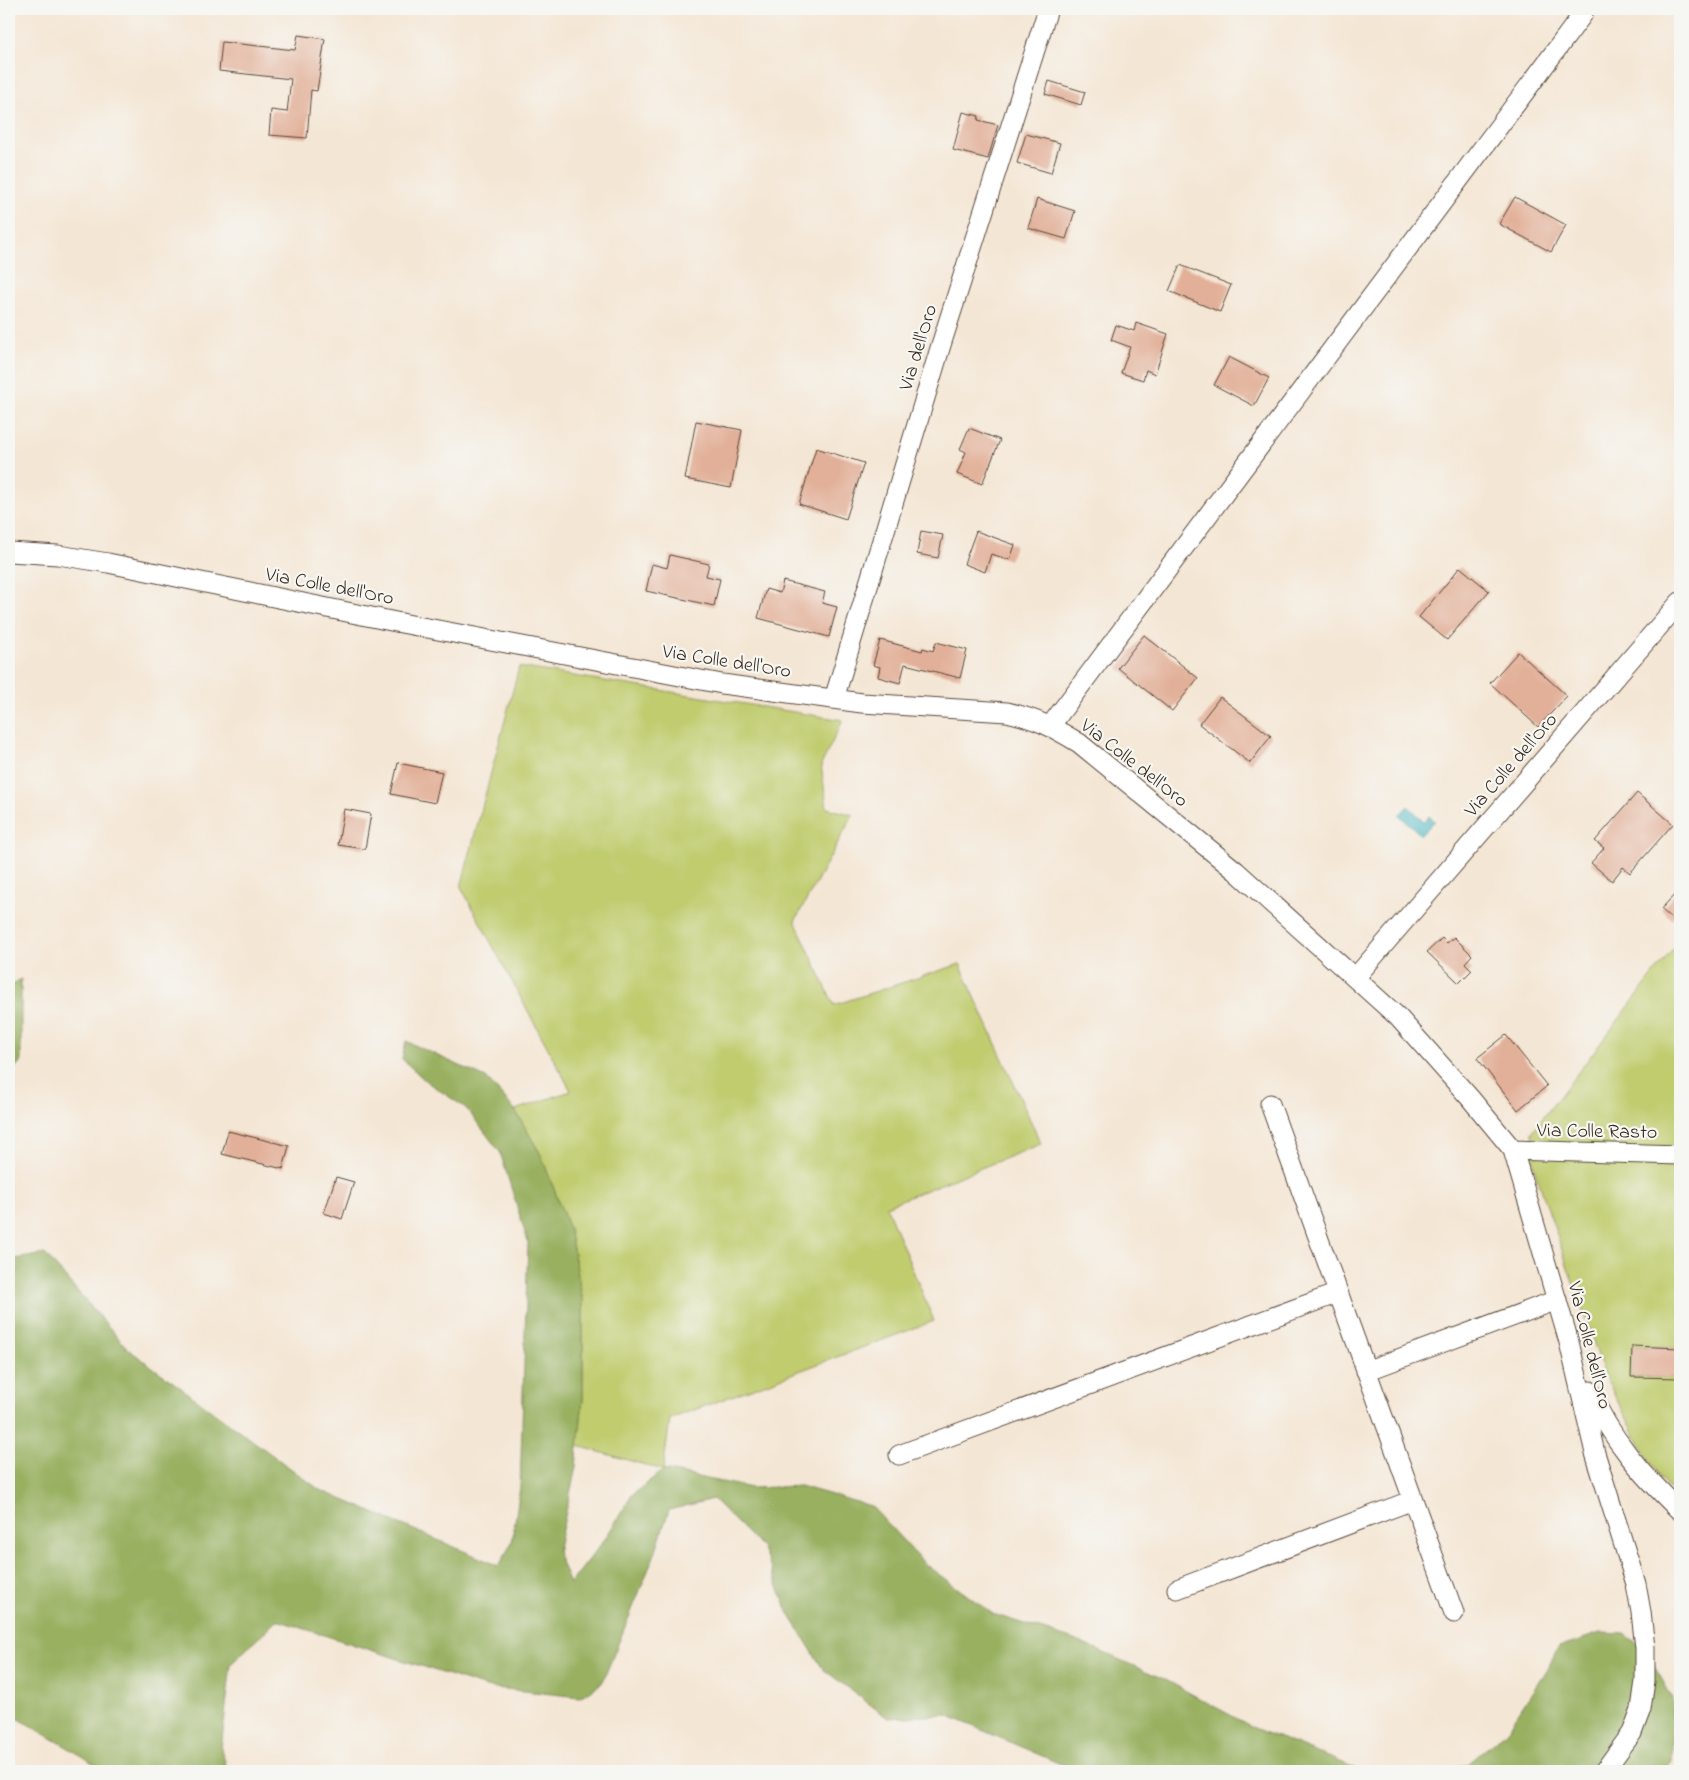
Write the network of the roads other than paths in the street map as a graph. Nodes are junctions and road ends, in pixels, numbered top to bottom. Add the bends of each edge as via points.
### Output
1 (1048, 9) edge
2 (1583, 14) dead end
3 (9, 552) edge
4 (1680, 602) edge
5 (834, 699) junction
6 (1051, 726) junction
7 (1355, 978) junction
8 (1270, 1104) dead end
9 (1513, 1150) junction
10 (1680, 1154) edge
11 (1338, 1293) junction
12 (1557, 1300) junction
13 (1570, 1342) junction
14 (1366, 1371) junction
15 (899, 1456) dead end
16 (1412, 1500) junction
17 (1680, 1511) edge
18 (1177, 1589) dead end
19 (1454, 1613) dead end
20 (1604, 1771) edge

1 - 5 street, Via dell'Oro via 941,345
2 - 6 street
3 - 5 street, Via Colle dell'Oro via 108,563 722,684
4 - 7 street, Via Colle dell'Oro
5 - 6 street, Via Colle dell'Oro via 1007,712
6 - 7 street, Via Colle dell'Oro via 1079,744 1236,871
7 - 9 street, Via Colle dell'Oro via 1398,1017
8 - 11 street
9 - 10 street, Via Colle Rasto
9 - 12 street, Via Colle dell'Oro
11 - 14 street
11 - 15 street
12 - 13 street, Via Colle dell'Oro
12 - 14 street
13 - 17 street via 1599,1413 1633,1463
13 - 20 street, Via Colle dell'Oro via 1595,1453 1636,1584 1645,1648 1641,1709 1632,1733
14 - 16 street
16 - 18 street
16 - 19 street

